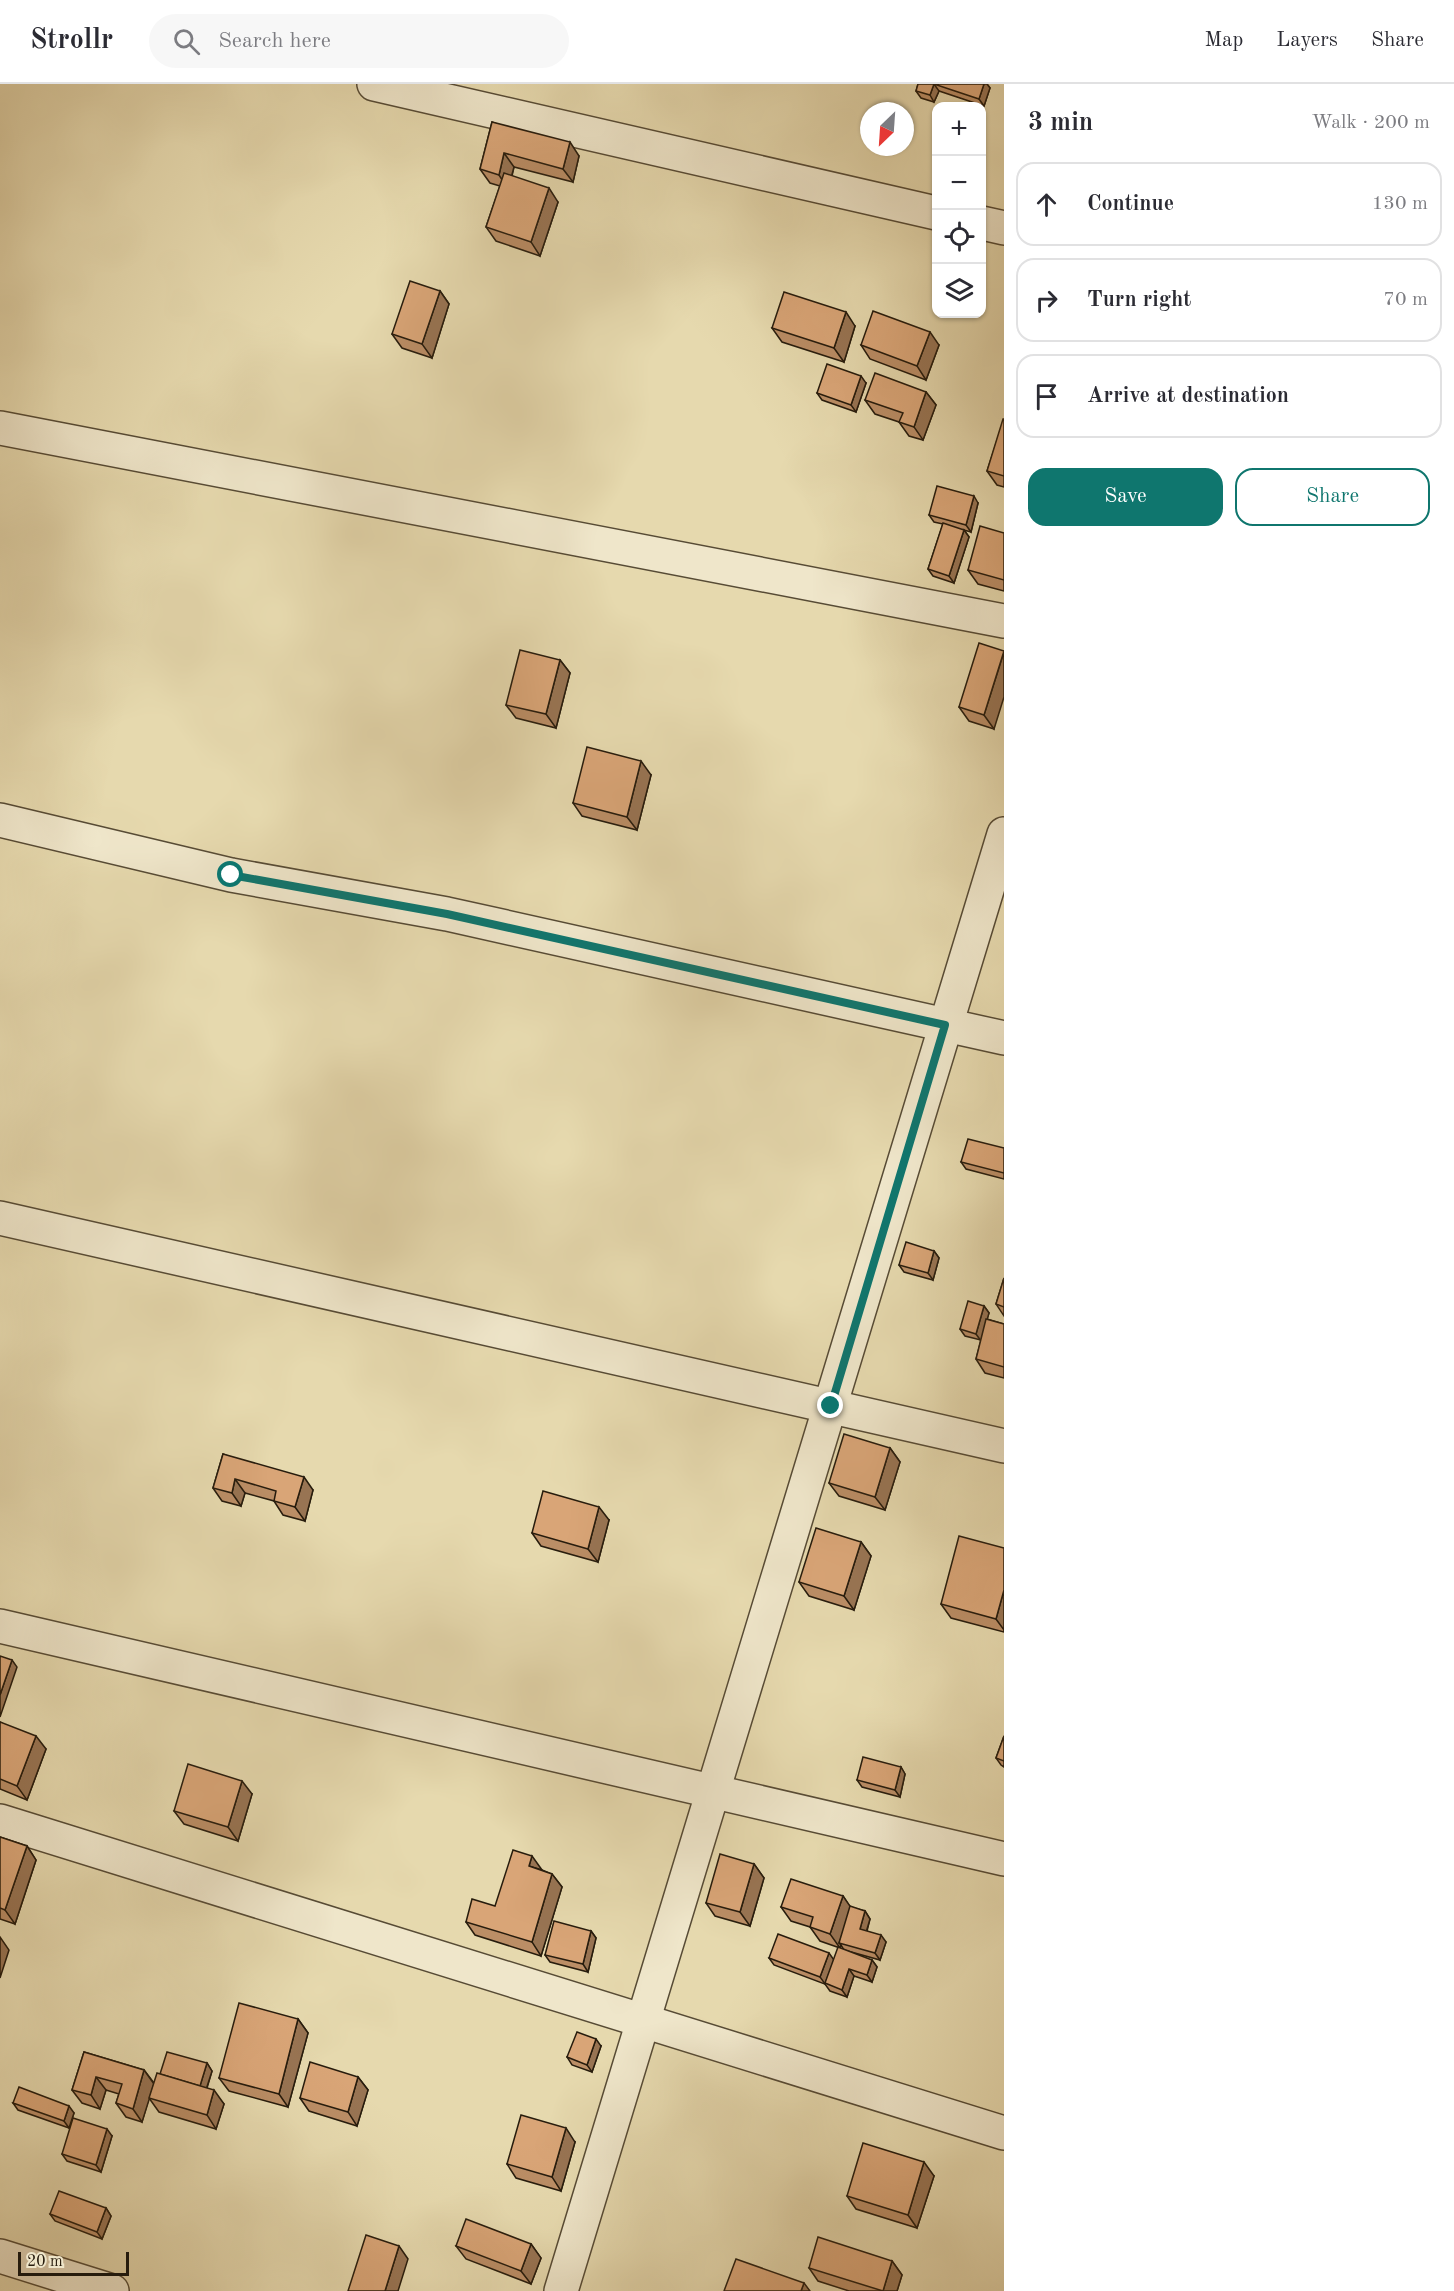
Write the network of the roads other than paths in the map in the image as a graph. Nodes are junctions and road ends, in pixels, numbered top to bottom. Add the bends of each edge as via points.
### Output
1 (374, 84) edge
2 (932, 212) edge
3 (986, 224) edge
4 (1004, 228) edge
5 (0, 428) edge
6 (1004, 621) edge
7 (0, 820) edge
8 (1004, 834) edge
9 (945, 1025) junction
10 (1004, 1038) edge
11 (0, 1218) edge
12 (831, 1406) junction
13 (1004, 1446) edge
14 (0, 1626) edge
15 (713, 1791) junction
16 (0, 1821) edge
17 (1004, 1859) edge
18 (643, 2021) junction
19 (1004, 2133) edge
20 (0, 2256) edge
21 (112, 2291) edge
22 (561, 2291) edge

1 - 2 street
3 - 4 street
5 - 6 street
7 - 9 street via 231,875 447,914
8 - 9 street
9 - 10 street
9 - 12 street
11 - 12 street
12 - 13 street
12 - 15 street
14 - 15 street
15 - 17 street
15 - 18 street
16 - 18 street
18 - 19 street
18 - 22 street
20 - 21 street

